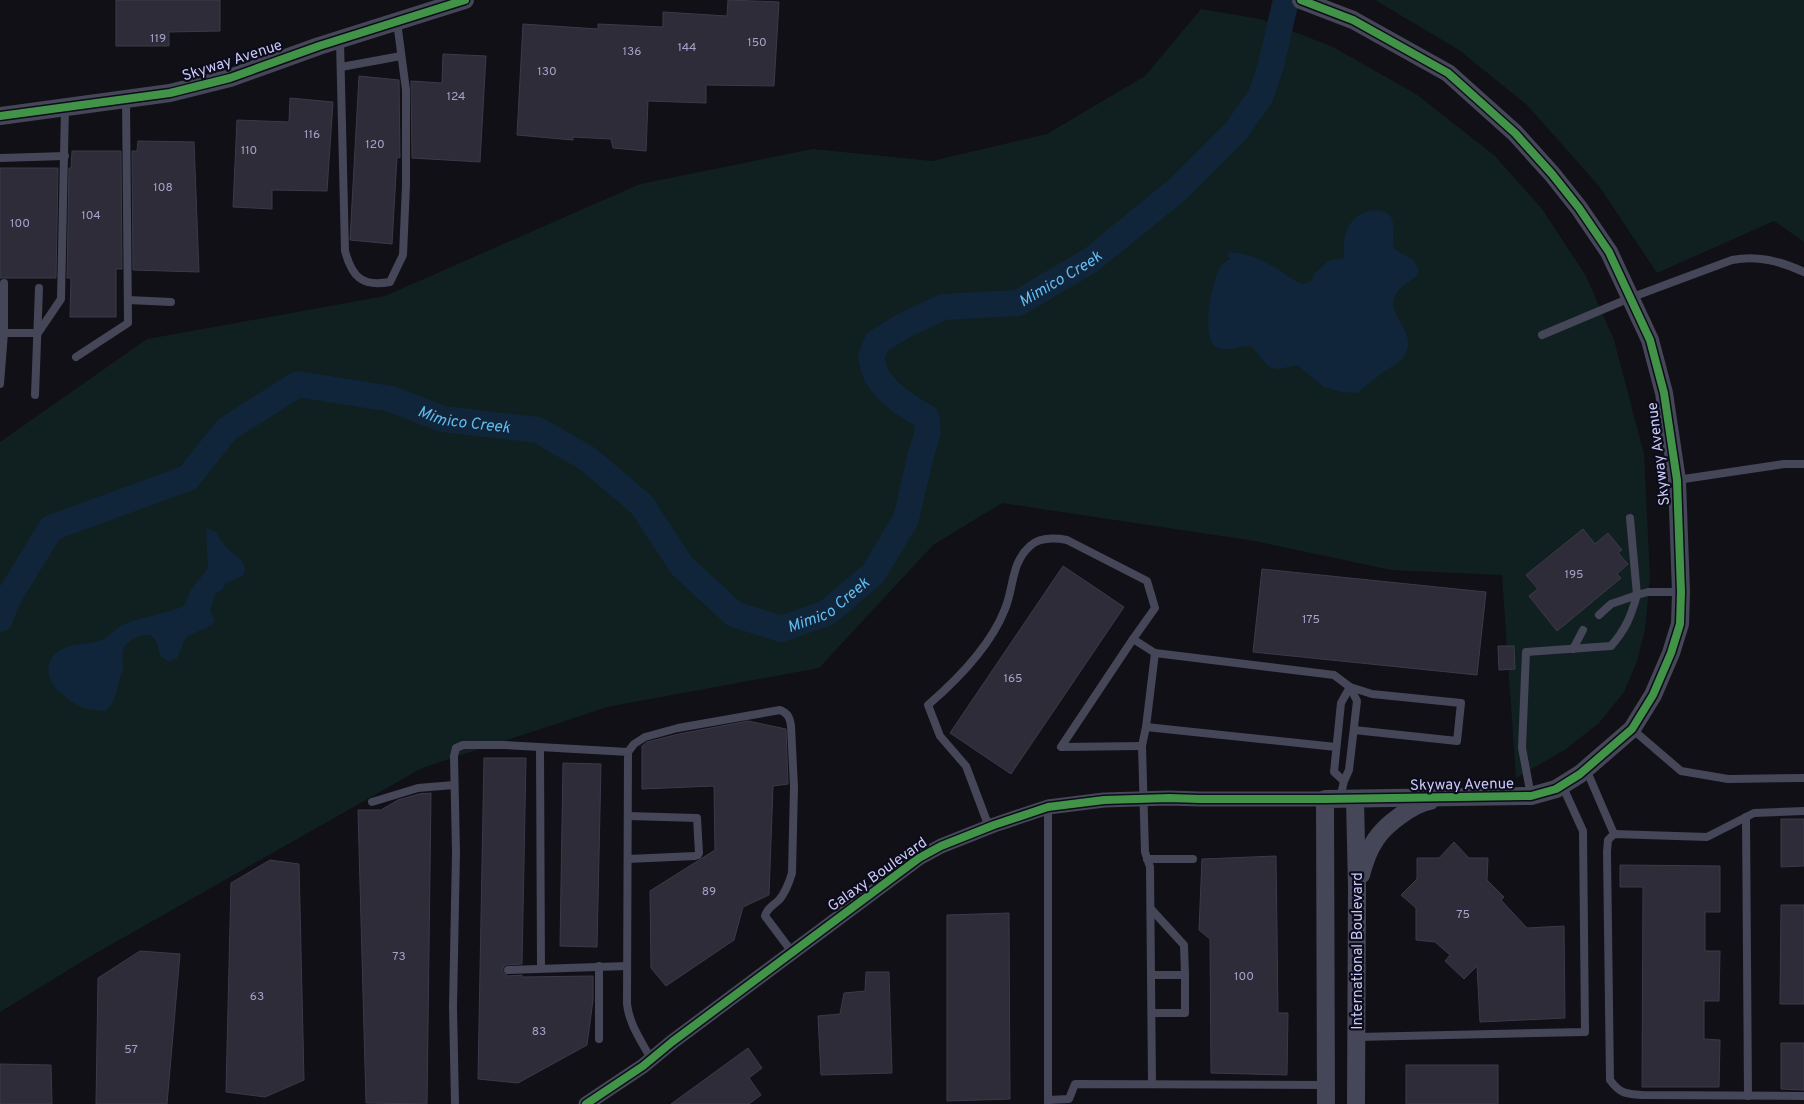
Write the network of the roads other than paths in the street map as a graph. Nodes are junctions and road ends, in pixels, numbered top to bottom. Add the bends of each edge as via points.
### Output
1 (465, 0) edge
2 (1301, 0) edge
3 (397, 22) junction
4 (340, 39) junction
5 (402, 56) junction
6 (340, 67) junction
7 (126, 99) junction
8 (65, 107) junction
9 (0, 116) edge
10 (64, 156) junction
11 (0, 158) edge
12 (1804, 272) edge
13 (4, 283) dead end
14 (40, 288) dead end
15 (1630, 298) junction
16 (128, 300) junction
17 (171, 302) dead end
18 (2, 331) edge
19 (38, 333) junction
20 (1542, 336) dead end
21 (76, 357) dead end
22 (0, 384) edge
23 (35, 395) dead end
24 (1804, 464) edge
25 (1677, 480) junction
26 (1630, 518) dead end
27 (1681, 592) junction
28 (1637, 595) junction
29 (1599, 615) dead end
30 (1583, 630) dead end
31 (1133, 639) junction
32 (1573, 649) junction
33 (1155, 653) junction
34 (1350, 687) junction
35 (1146, 727) junction
36 (1632, 729) junction
37 (1354, 730) junction
38 (1142, 746) junction
39 (1336, 746) junction
40 (540, 748) junction
41 (628, 752) junction
42 (1586, 769) junction
43 (1804, 778) edge
44 (1344, 781) junction
45 (454, 785) junction
46 (1562, 785) junction
47 (1531, 796) junction
48 (1448, 798) junction
49 (1144, 799) junction
50 (1340, 799) junction
51 (372, 802) dead end
52 (1048, 807) junction
53 (1804, 812) edge
54 (628, 816) junction
55 (1746, 817) junction
56 (989, 827) junction
57 (1614, 834) junction
58 (628, 859) junction
59 (1148, 859) junction
60 (1193, 859) dead end
61 (1357, 887) junction
62 (1151, 909) junction
63 (792, 952) junction
64 (599, 966) junction
65 (627, 966) junction
66 (541, 968) junction
67 (508, 970) dead end
68 (1151, 975) junction
69 (1185, 975) junction
70 (1152, 1013) junction
71 (1357, 1037) junction
72 (598, 1039) dead end
73 (651, 1060) junction
74 (1152, 1084) junction
75 (1327, 1085) junction
76 (1748, 1096) junction
77 (1804, 1096) edge
78 (1048, 1102) edge
79 (455, 1104) edge
80 (586, 1104) edge
81 (1326, 1104) edge
82 (1356, 1104) edge

1 - 3 street, Skyway Avenue
2 - 15 street, Skyway Avenue via 1353,20 1448,73 1515,133 1579,208 1608,252
3 - 4 street, Skyway Avenue
3 - 5 lane
4 - 6 lane
4 - 7 street, Skyway Avenue via 230,78 170,93
5 - 6 lane
5 - 6 lane via 406,90 403,255 390,282 371,283 355,276 345,251
7 - 8 street, Skyway Avenue
7 - 16 lane
8 - 9 street, Skyway Avenue
8 - 10 lane
10 - 11 lane
10 - 19 lane via 62,299
12 - 15 lane via 1769,260 1746,257
13 - 18 lane
14 - 19 lane
15 - 20 lane
15 - 25 street, Skyway Avenue via 1650,340 1664,393
16 - 17 lane
16 - 21 lane via 128,323
18 - 19 lane
18 - 22 lane
19 - 23 lane
24 - 25 lane
25 - 27 street, Skyway Avenue
26 - 28 lane
27 - 28 lane
27 - 36 street, Skyway Avenue via 1680,624 1671,653 1653,695
28 - 29 lane via 1612,604
28 - 32 lane via 1624,631 1612,646
30 - 32 lane
31 - 33 lane
31 - 38 lane via 1060,747
31 - 56 lane via 1155,608 1148,581 1067,540 1053,538 1031,545 1020,558 1005,609 990,637 948,688 928,704 940,736 966,766
32 - 47 lane via 1526,652 1522,748
33 - 34 lane via 1334,675
33 - 35 lane
34 - 37 lane via 1357,701
34 - 37 lane via 1372,694 1461,703 1457,741
34 - 39 lane via 1341,703
35 - 38 lane
35 - 39 lane
36 - 42 street, Skyway Avenue
36 - 43 lane via 1680,771 1728,779
37 - 44 lane via 1349,770
38 - 49 lane
39 - 44 lane via 1334,772
40 - 41 lane
40 - 45 lane via 463,745 456,748
40 - 66 lane
41 - 54 lane
41 - 63 lane via 645,737 678,728 780,710 786,712 791,726 794,787 792,873 784,893 765,916
42 - 46 street, Skyway Avenue
42 - 57 lane
44 - 50 lane
45 - 51 lane via 418,788
45 - 79 lane via 456,852 452,1007
46 - 47 street, Skyway Avenue
46 - 71 lane via 1583,831 1585,1032
47 - 48 street, Skyway Avenue
48 - 50 street, Skyway Avenue
48 - 61 street via 1421,802 1393,822 1376,839
49 - 50 street, Galaxy Boulevard
49 - 52 street, Galaxy Boulevard
49 - 59 lane via 1145,852
50 - 61 street, International Boulevard
50 - 75 street, International Boulevard
52 - 56 street, Galaxy Boulevard
52 - 78 lane
53 - 55 lane via 1754,813
54 - 58 lane
54 - 58 lane via 697,818 699,853 695,856
55 - 57 lane via 1707,837
55 - 76 lane
56 - 63 street, Galaxy Boulevard via 919,858
57 - 76 lane via 1608,840 1607,852 1610,1080 1616,1090 1627,1094
58 - 65 lane
59 - 60 lane
59 - 62 lane
61 - 71 street, International Boulevard
62 - 68 lane
62 - 69 lane via 1184,945
63 - 73 street, Galaxy Boulevard
64 - 65 lane
64 - 66 lane
64 - 72 lane
65 - 73 lane via 628,1014
66 - 67 lane
68 - 69 lane
68 - 70 lane
69 - 70 lane via 1185,1013
70 - 74 lane
71 - 82 street, International Boulevard
73 - 80 street, Galaxy Boulevard
74 - 75 lane
74 - 78 lane via 1075,1084 1068,1100
75 - 81 street, International Boulevard
76 - 77 lane

